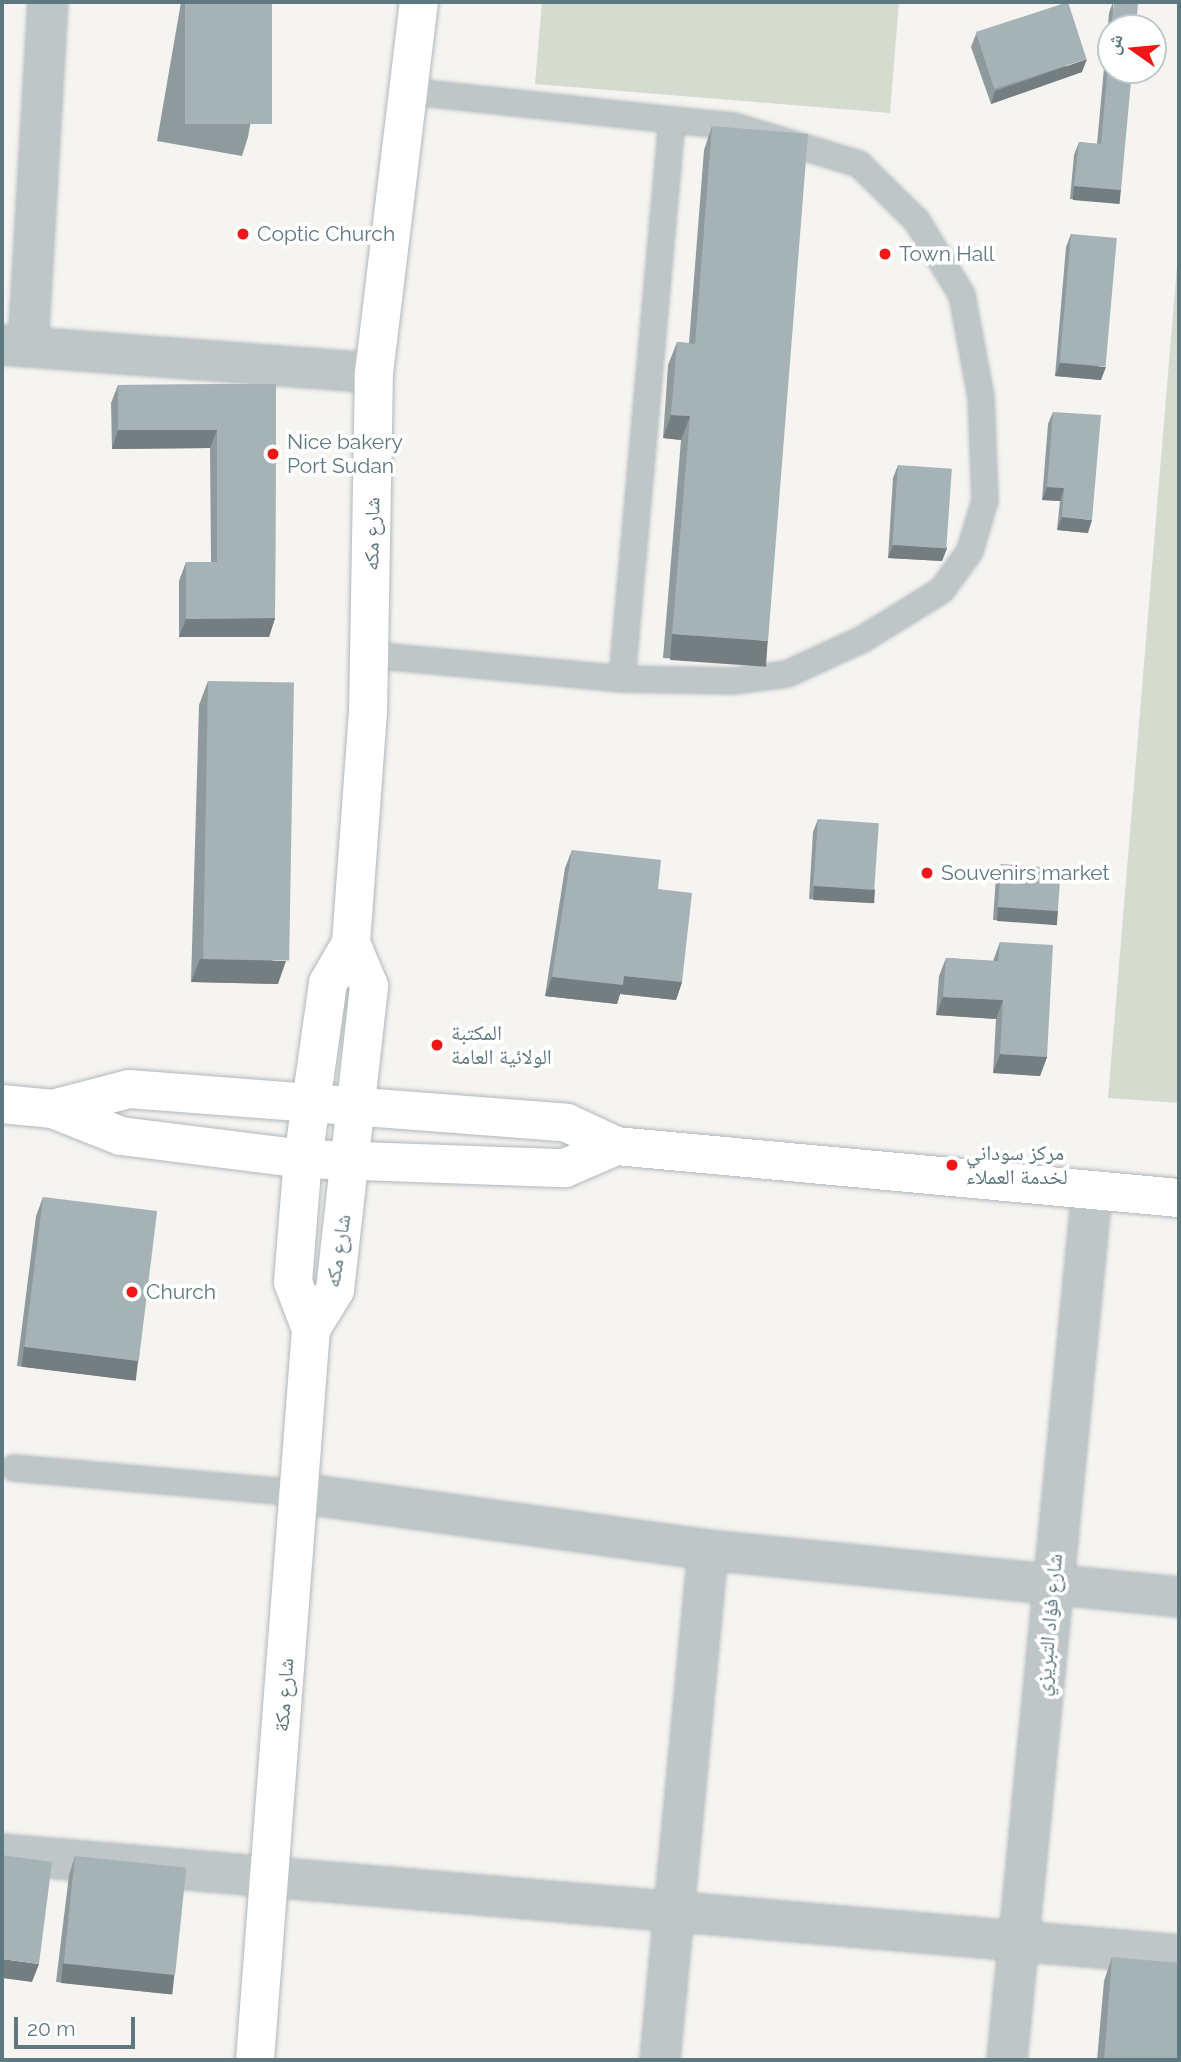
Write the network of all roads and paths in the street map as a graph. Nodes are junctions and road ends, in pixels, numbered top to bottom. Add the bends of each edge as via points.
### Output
1 (48, 2) edge
2 (419, 2) edge
3 (407, 91) junction
4 (672, 120) junction
5 (15, 346) edge
6 (374, 373) junction
7 (370, 655) junction
8 (622, 679) junction
9 (351, 943) junction
10 (2, 1104) edge
11 (309, 1105) junction
12 (358, 1108) junction
13 (53, 1109) junction
14 (616, 1146) junction
15 (303, 1159) junction
16 (350, 1161) junction
17 (1092, 1191) junction
18 (1179, 1198) edge
19 (311, 1329) junction
20 (14, 1468) dead end
21 (298, 1493) junction
22 (708, 1550) junction
23 (1053, 1587) junction
24 (1179, 1597) edge
25 (2, 1854) edge
26 (271, 1878) junction
27 (671, 1914) junction
28 (1019, 1941) junction
29 (1179, 1955) edge
30 (255, 2060) edge
31 (660, 2060) edge
32 (1007, 2060) edge

1 - 5 street
2 - 3 main road, شارع مكه
3 - 4 lane
3 - 6 main road, شارع مكه
4 - 8 lane
4 - 8 lane via 733,126 859,164 917,221 962,295 981,397 985,499 970,551 942,590 863,639 787,674 733,681
5 - 6 street
6 - 7 main road, شارع مكه
7 - 8 lane
7 - 9 main road, شارع مكه
9 - 11 main road, شارع مكه via 328,983
9 - 12 main road, شارع مكه via 369,986
10 - 13 main road
11 - 12 main road
11 - 13 main road via 129,1089
11 - 15 main road, شارع مكه
12 - 14 main road via 567,1123
12 - 16 main road, شارع مكه
13 - 15 main road via 121,1136
14 - 16 main road via 565,1168
14 - 17 main road
15 - 16 main road
15 - 19 main road, شارع مكه via 293,1282
16 - 19 main road, شارع مكه via 335,1290
17 - 18 main road
17 - 23 street, شارع فؤاد التبريزي
19 - 21 main road, شارع مكة
20 - 21 lane
21 - 22 street
21 - 26 main road, شارع مكة
22 - 23 street
22 - 27 street
23 - 24 street
23 - 28 street, شارع فؤاد التبريزي
25 - 26 street
26 - 27 street
26 - 30 main road, شارع مكة
27 - 28 street
27 - 31 street
28 - 29 street
28 - 32 street, شارع فؤاد التبريزي

